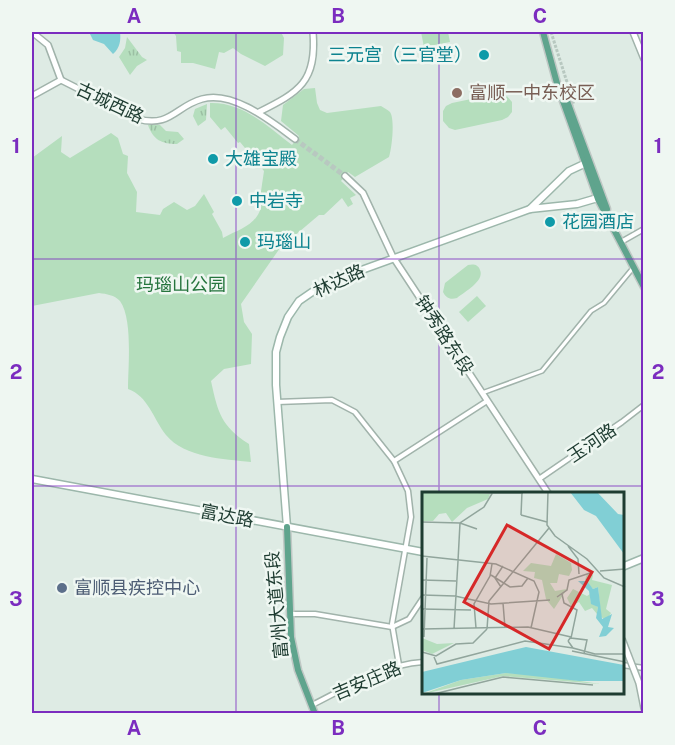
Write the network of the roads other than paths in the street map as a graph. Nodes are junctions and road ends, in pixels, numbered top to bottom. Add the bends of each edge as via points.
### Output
1 (32, 32) edge
2 (313, 32) edge
3 (545, 32) edge
4 (633, 32) edge
5 (644, 59) edge
6 (61, 80) junction
7 (32, 96) edge
8 (259, 112) junction
9 (295, 139) tunnel mouth
10 (584, 164) junction
11 (345, 176) tunnel mouth
12 (600, 198) junction
13 (530, 209) junction
14 (644, 229) edge
15 (621, 242) junction
16 (393, 257) junction
17 (633, 268) junction
18 (644, 279) edge
19 (644, 287) edge
20 (481, 393) junction
21 (487, 401) junction
22 (277, 402) junction
23 (644, 405) edge
24 (394, 461) junction
25 (32, 479) edge
26 (539, 479) junction
27 (547, 492) edge
28 (287, 527) junction
29 (406, 549) junction
30 (422, 552) edge
31 (644, 558) edge
32 (624, 566) edge
33 (422, 600) edge
34 (290, 614) junction
35 (392, 627) junction
36 (624, 644) edge
37 (422, 662) edge
38 (399, 665) junction
39 (624, 665) edge
40 (644, 668) edge
41 (312, 705) junction
42 (644, 708) edge
43 (315, 714) edge

1 - 6 street via 48,45
2 - 8 street via 310,68 299,90
3 - 10 main road via 558,87
3 - 12 main road
4 - 5 street
6 - 7 street
6 - 8 street, 古城西路 via 148,122 170,118 211,97
8 - 9 street, 古城西路
10 - 12 main road
10 - 13 main road via 569,171
11 - 16 street, 钟秀路东段 via 369,203
12 - 13 main road
12 - 15 main road
13 - 16 main road, 林达路
14 - 15 street
15 - 17 main road
15 - 18 main road
16 - 20 street, 钟秀路东段
16 - 22 main road, 林达路 via 334,280 299,301 288,317 276,352
17 - 19 main road
17 - 20 street via 604,303 591,311 543,371
20 - 21 street, 钟秀路东段
21 - 24 street
21 - 26 street, 钟秀路东段
22 - 24 street via 332,400 355,412
22 - 28 main road, 林达路
23 - 26 street, 玉河路
24 - 29 street via 408,491 411,517
25 - 28 main road, 富达路
26 - 27 street, 钟秀路东段
28 - 29 main road, 富达路
28 - 34 main road, 富州大道东段
29 - 30 main road, 富达路
29 - 35 street
31 - 32 main road
33 - 35 street via 409,620
34 - 35 street via 315,614
34 - 41 main road, 富州大道东段 via 298,670
35 - 38 street
36 - 42 street, bridge
37 - 38 street, 吉安庄路
38 - 41 street, 吉安庄路
39 - 40 street
41 - 43 main road, 富州大道东段

